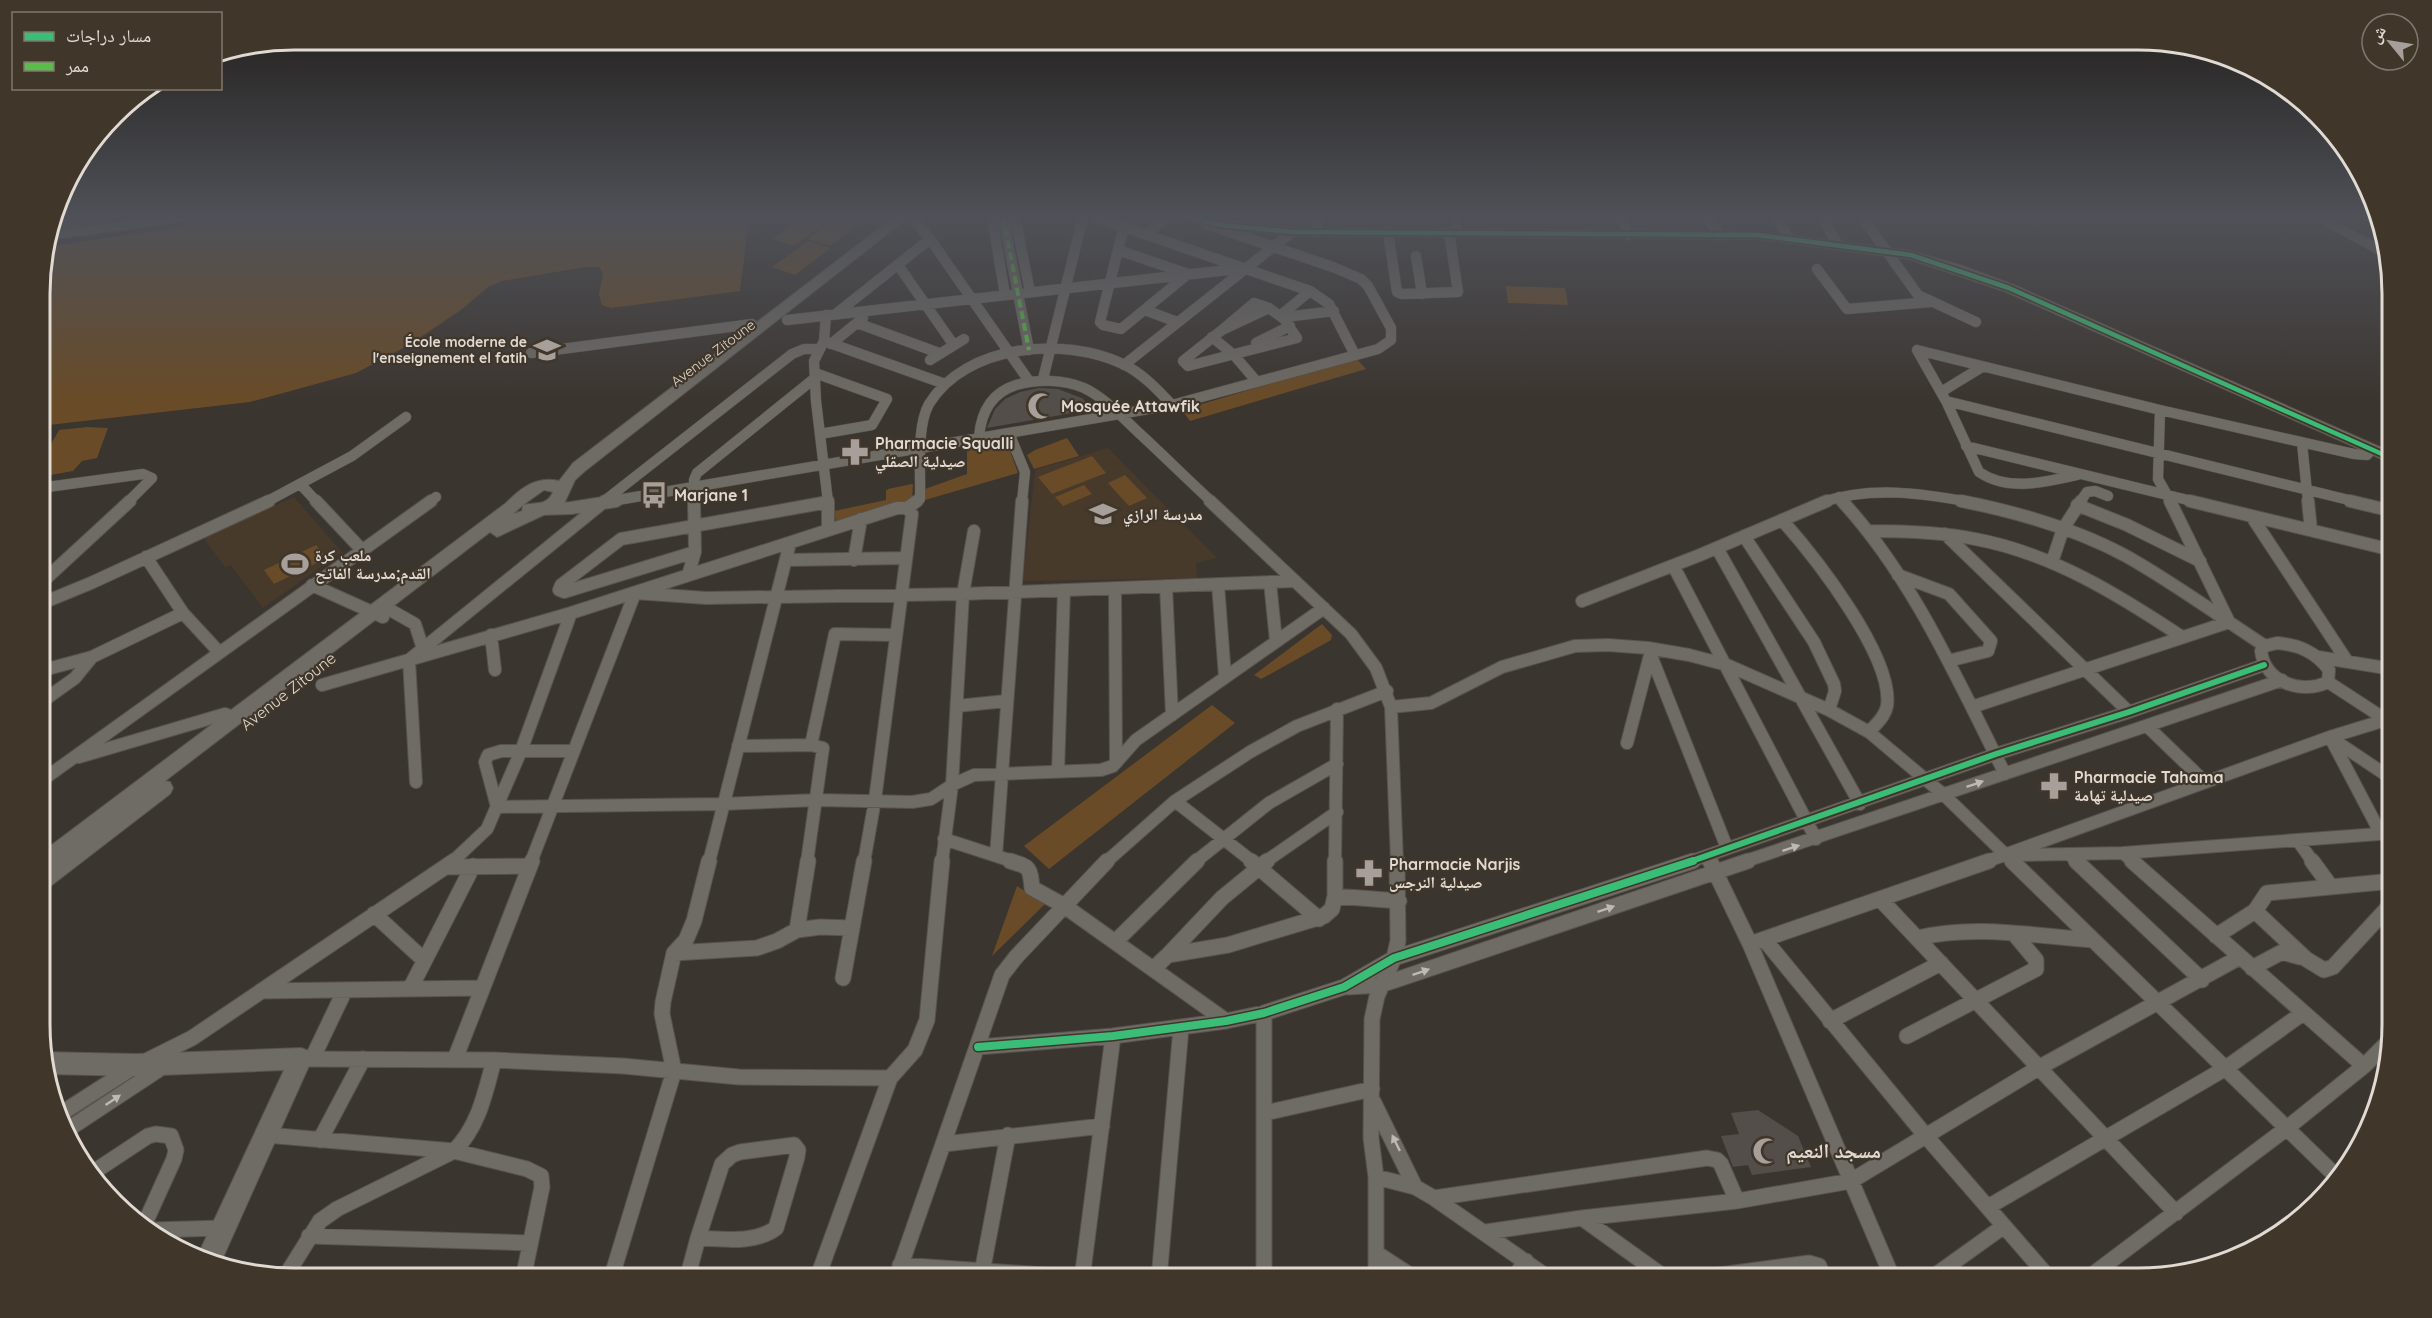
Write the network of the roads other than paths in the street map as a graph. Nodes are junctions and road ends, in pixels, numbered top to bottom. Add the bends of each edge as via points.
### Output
1 (812, 279) edge
2 (824, 279) edge
3 (880, 279) edge
4 (907, 279) edge
5 (958, 279) edge
6 (1002, 279) edge
7 (1014, 279) edge
8 (1027, 279) edge
9 (1067, 279) edge
10 (1111, 279) edge
11 (1149, 279) edge
12 (1183, 279) edge
13 (1233, 279) edge
14 (1275, 279) edge
15 (1357, 279) edge
16 (1395, 279) edge
17 (1420, 279) edge
18 (1457, 279) edge
19 (1824, 279) edge
20 (1905, 279) edge
21 (1983, 279) edge
22 (1110, 283) junction
23 (1064, 288) junction
24 (1310, 291) junction
25 (1030, 292) junction
26 (1017, 293) junction
27 (1422, 294) junction
28 (1005, 295) junction
29 (972, 298) junction
30 (1931, 302) junction
31 (925, 304) junction
32 (870, 310) junction
33 (1145, 310) junction
34 (1334, 311) junction
35 (831, 315) junction
36 (1285, 319) junction
37 (786, 320) dead end
38 (1177, 322) junction
39 (1976, 322) dead end
40 (857, 323) junction
41 (752, 324) junction
42 (1212, 337) junction
43 (964, 339) dead end
44 (953, 344) junction
45 (825, 345) junction
46 (1050, 349) junction
47 (1029, 350) junction
48 (531, 353) dead end
49 (939, 353) junction
50 (1009, 353) junction
51 (1234, 354) junction
52 (1355, 355) junction
53 (930, 360) dead end
54 (1124, 364) junction
55 (1982, 367) junction
56 (815, 376) junction
57 (1043, 379) junction
58 (1029, 381) junction
59 (1257, 382) junction
60 (945, 384) junction
61 (1943, 396) junction
62 (1172, 405) junction
63 (2160, 411) junction
64 (1119, 414) junction
65 (406, 417) dead end
66 (1009, 433) junction
67 (820, 434) junction
68 (979, 437) junction
69 (2302, 443) junction
70 (1966, 446) junction
71 (2372, 449) junction
72 (923, 450) junction
73 (2158, 454) junction
74 (2382, 454) edge
75 (824, 466) junction
76 (2081, 475) junction
77 (302, 486) junction
78 (50, 487) edge
79 (694, 488) junction
80 (528, 491) junction
81 (2307, 491) junction
82 (562, 493) junction
83 (2166, 495) junction
84 (2108, 496) dead end
85 (436, 497) dead end
86 (1839, 497) junction
87 (603, 502) junction
88 (828, 502) junction
89 (2077, 505) junction
90 (907, 508) junction
91 (540, 509) junction
92 (2382, 509) edge
93 (2252, 517) junction
94 (861, 519) junction
95 (1782, 520) junction
96 (694, 527) junction
97 (828, 530) junction
98 (2063, 530) junction
99 (2311, 530) junction
100 (974, 531) dead end
101 (1870, 531) junction
102 (1945, 534) junction
103 (1744, 536) junction
104 (790, 543) junction
105 (1717, 548) junction
106 (2382, 548) edge
107 (362, 550) junction
108 (695, 552) junction
109 (146, 557) junction
110 (906, 558) junction
111 (786, 560) junction
112 (854, 560) junction
113 (2200, 561) junction
114 (2052, 562) junction
115 (1674, 567) junction
116 (50, 575) edge
117 (688, 575) junction
118 (1898, 576) junction
119 (1295, 580) junction
120 (1270, 582) junction
121 (1218, 584) junction
122 (312, 585) junction
123 (1166, 586) junction
124 (1115, 588) junction
125 (1064, 590) junction
126 (1014, 591) junction
127 (635, 593) junction
128 (902, 594) junction
129 (963, 594) junction
130 (775, 597) junction
131 (50, 600) edge
132 (1582, 601) dead end
133 (1324, 608) junction
134 (183, 613) junction
135 (571, 613) junction
136 (382, 614) junction
137 (2229, 622) junction
138 (491, 635) junction
139 (895, 635) junction
140 (2182, 637) junction
141 (1276, 641) junction
142 (2265, 646) junction
143 (423, 649) junction
144 (219, 652) junction
145 (1649, 652) junction
146 (92, 657) junction
147 (2318, 657) junction
148 (409, 660) junction
149 (1948, 661) junction
150 (2347, 661) junction
151 (2264, 664) junction
152 (1727, 665) junction
153 (2382, 667) edge
154 (50, 668) edge
155 (2084, 669) junction
156 (495, 670) dead end
157 (1225, 677) junction
158 (2282, 680) junction
159 (2328, 682) junction
160 (322, 685) dead end
161 (1388, 692) junction
162 (50, 696) edge
163 (1800, 696) junction
164 (1006, 701) junction
165 (957, 706) junction
166 (1391, 707) junction
167 (1972, 707) junction
168 (1337, 710) junction
169 (1829, 710) junction
170 (2129, 712) junction
171 (1172, 715) junction
172 (2382, 715) edge
173 (234, 718) junction
174 (2382, 722) edge
175 (2148, 727) junction
176 (1869, 732) junction
177 (2330, 737) junction
178 (1627, 742) dead end
179 (811, 745) junction
180 (738, 746) junction
181 (521, 751) junction
182 (574, 751) junction
183 (1996, 754) junction
184 (71, 760) junction
185 (1116, 763) junction
186 (1337, 764) junction
187 (50, 766) edge
188 (2382, 771) edge
189 (1059, 772) junction
190 (1001, 774) junction
191 (2006, 774) junction
192 (50, 775) edge
193 (1926, 780) junction
194 (416, 782) dead end
195 (2205, 782) junction
196 (952, 785) junction
197 (1944, 795) junction
198 (817, 800) junction
199 (874, 800) junction
200 (1175, 801) junction
201 (722, 804) junction
202 (1860, 804) junction
203 (553, 806) junction
204 (497, 807) junction
205 (1337, 812) junction
206 (1807, 822) junction
207 (2382, 825) edge
208 (2382, 834) edge
209 (1224, 838) junction
210 (944, 839) junction
211 (1816, 839) junction
212 (2298, 841) junction
213 (1727, 849) junction
214 (2123, 853) junction
215 (2006, 855) junction
216 (2070, 855) junction
217 (996, 856) junction
218 (1708, 856) junction
219 (50, 857) edge
220 (473, 866) junction
221 (529, 866) junction
222 (446, 867) junction
223 (1259, 867) junction
224 (1715, 873) junction
225 (50, 875) edge
226 (2382, 882) edge
227 (2331, 887) junction
228 (1335, 896) junction
229 (1880, 899) junction
230 (1398, 900) junction
231 (1063, 905) junction
232 (2255, 911) junction
233 (374, 914) junction
234 (2382, 914) edge
235 (1319, 919) junction
236 (850, 928) junction
237 (796, 930) junction
238 (2016, 936) junction
239 (2216, 936) junction
240 (1918, 938) junction
241 (2092, 940) junction
242 (1757, 941) junction
243 (1115, 942) junction
244 (674, 953) junction
245 (1168, 955) junction
246 (2240, 957) junction
247 (1394, 958) junction
248 (2306, 959) junction
249 (424, 960) junction
250 (1941, 963) junction
251 (2252, 968) junction
252 (1153, 969) junction
253 (843, 978) dead end
254 (2202, 980) junction
255 (1381, 985) junction
256 (1344, 987) junction
257 (482, 988) junction
258 (410, 989) junction
259 (345, 990) junction
260 (260, 991) junction
261 (1976, 999) junction
262 (2158, 1004) junction
263 (1264, 1013) junction
264 (2303, 1013) junction
265 (1226, 1021) junction
266 (1830, 1021) junction
267 (1181, 1028) junction
268 (1113, 1036) junction
269 (1906, 1036) dead end
270 (192, 1038) junction
271 (978, 1047) junction
272 (2381, 1049) edge
273 (307, 1059) junction
274 (363, 1059) junction
275 (455, 1059) junction
276 (494, 1060) junction
277 (53, 1063) edge
278 (167, 1063) junction
279 (136, 1065) junction
280 (2364, 1066) junction
281 (2040, 1067) junction
282 (2226, 1068) junction
283 (674, 1071) junction
284 (890, 1078) junction
285 (1373, 1095) junction
286 (65, 1111) edge
287 (1265, 1113) junction
288 (1102, 1126) junction
289 (72, 1127) edge
290 (2287, 1128) junction
291 (266, 1135) junction
292 (1008, 1135) junction
293 (1925, 1135) junction
294 (2105, 1139) junction
295 (320, 1140) junction
296 (944, 1143) junction
297 (454, 1151) junction
298 (97, 1169) edge
299 (2332, 1172) edge
300 (1376, 1177) junction
301 (1851, 1180) junction
302 (1415, 1187) junction
303 (1434, 1198) junction
304 (1737, 1201) junction
305 (1988, 1207) junction
306 (2176, 1213) junction
307 (1582, 1218) junction
308 (147, 1219) edge
309 (2004, 1226) junction
310 (222, 1228) junction
311 (162, 1230) edge
312 (1486, 1232) junction
313 (309, 1236) junction
314 (698, 1238) junction
315 (530, 1244) junction
316 (1376, 1252) junction
317 (210, 1254) edge
318 (1526, 1261) junction
319 (290, 1268) edge
320 (526, 1268) edge
321 (614, 1268) edge
322 (690, 1268) edge
323 (821, 1268) edge
324 (899, 1268) edge
325 (982, 1268) edge
326 (1084, 1268) edge
327 (1160, 1268) edge
328 (1264, 1268) edge
329 (1376, 1268) edge
330 (1400, 1268) edge
331 (1521, 1268) edge
332 (1535, 1268) edge
333 (1652, 1268) edge
334 (1772, 1268) edge
335 (1820, 1268) edge
336 (1888, 1268) edge
337 (1945, 1268) edge
338 (2041, 1268) edge
339 (2102, 1268) edge

1 - 41 main road, Avenue Zitoune
2 - 82 main road, Avenue Zitoune via 579,467 568,478
3 - 35 street
4 - 31 street
5 - 29 street
6 - 28 street
7 - 26 street
8 - 25 street
9 - 23 street
10 - 22 street
11 - 22 street
12 - 33 street
13 - 38 street
14 - 24 street
15 - 52 street via 1368,286 1392,337 1386,345
16 - 27 street via 1397,292
17 - 27 street
18 - 27 street via 1458,292
19 - 30 street via 1847,309
20 - 30 street
21 - 71 main road
22 - 23 street
22 - 33 street via 1101,323 1121,329
23 - 25 street
23 - 46 street
24 - 34 street
24 - 36 street
25 - 26 street
26 - 28 street
26 - 47 street
28 - 29 street
29 - 31 street
29 - 50 street
30 - 39 street
31 - 32 street
31 - 44 street
32 - 35 street
32 - 40 street
33 - 38 street
34 - 36 street
34 - 52 street
35 - 37 street
35 - 45 street
36 - 42 street via 1269,308
36 - 51 street via 1297,338
38 - 54 street
40 - 45 street
40 - 49 street
41 - 48 street
41 - 80 main road, Avenue Zitoune
42 - 51 street
42 - 51 street via 1184,358 1188,366
43 - 44 street
44 - 49 street
45 - 56 street via 815,357
45 - 60 street
45 - 87 street via 792,354
46 - 47 street
46 - 54 street via 1090,352
46 - 57 street
47 - 50 street
49 - 53 street
50 - 58 street
50 - 60 street via 976,364
51 - 59 street
52 - 59 street
54 - 62 street
55 - 61 street
55 - 61 street via 1917,350
55 - 63 street
56 - 67 street
56 - 67 street via 886,399 872,425
56 - 79 street via 702,468
57 - 58 street
57 - 64 street via 1086,389
58 - 68 street via 999,394 984,408 978,425
59 - 62 street
60 - 72 street via 925,414
61 - 70 street
61 - 73 street
62 - 64 street
63 - 69 street
63 - 73 street
64 - 66 street
64 - 119 street
65 - 77 street via 346,462
66 - 68 street
66 - 126 street via 1026,472
67 - 75 street
68 - 72 street
69 - 71 street via 2354,454 2367,454
69 - 81 street
70 - 76 street
70 - 76 street via 1979,472 1992,480 2028,483
71 - 74 main road
72 - 75 street
72 - 90 street via 920,499
73 - 81 street
73 - 83 street via 2158,479
75 - 79 street
75 - 88 street
76 - 83 street
77 - 107 street
77 - 109 street
78 - 116 street via 143,474 152,478
79 - 87 street
79 - 96 street
80 - 82 main road via 552,484
80 - 91 main road via 522,499 524,506
80 - 136 main road, Avenue Zitoune
81 - 92 street
81 - 99 street
82 - 87 street via 569,500
82 - 91 main road, Avenue Zitoune via 557,502
83 - 93 street
83 - 113 street
84 - 89 street via 2090,491
85 - 107 street
86 - 95 street
86 - 98 street via 1870,493 1931,495
86 - 101 street
87 - 91 street
87 - 143 street
88 - 96 street
88 - 97 street
89 - 98 street
89 - 113 street
90 - 94 street
90 - 110 street via 912,514
91 - 136 main road, Avenue Zitoune via 508,523
93 - 99 street
93 - 150 street
94 - 97 street
94 - 112 street
95 - 103 street
95 - 176 street via 1845,597 1881,672 1887,707
96 - 108 street
96 - 108 street via 621,539 559,590 597,584
97 - 104 street
98 - 114 street
98 - 137 street via 2123,555
99 - 106 street
100 - 129 street
101 - 102 street
101 - 118 street
102 - 114 street via 1996,544
102 - 155 street
103 - 105 street
103 - 169 street via 1814,642 1834,684
104 - 111 street
104 - 117 street
105 - 115 street
105 - 163 street
107 - 122 street
108 - 117 street
109 - 131 street
109 - 134 street
110 - 112 street
110 - 128 street
111 - 112 street
111 - 130 street
113 - 137 street
114 - 140 street via 2110,591
115 - 132 street
115 - 152 street
117 - 127 street
118 - 149 street
118 - 149 street via 1949,594 1991,641 1988,651
119 - 120 street
119 - 133 street
120 - 121 street
120 - 141 street
121 - 123 street
121 - 157 street
122 - 136 street
122 - 144 street
123 - 124 street
123 - 171 street
124 - 125 street
124 - 185 street
125 - 126 street
125 - 189 street
126 - 129 street
126 - 164 street
127 - 130 street
127 - 135 street
127 - 182 street
128 - 129 street
128 - 130 street
128 - 139 street
129 - 165 street
130 - 180 street
133 - 141 street
133 - 161 street via 1363,646
134 - 144 street
134 - 146 street
135 - 138 street
135 - 181 street
136 - 143 street via 415,624
136 - 173 main road, Avenue Zitoune
136 - 225 main road, Avenue Zitoune
137 - 140 street
137 - 142 street
138 - 148 street
138 - 156 street
139 - 179 street via 835,634
139 - 199 street
140 - 155 street
141 - 157 street
142 - 147 street via 2294,645
142 - 151 street via 2261,651
143 - 148 street
144 - 184 street
145 - 152 street via 1689,655
145 - 166 street via 1575,646 1502,666 1431,703
145 - 178 street
145 - 213 street
146 - 154 street
146 - 162 street via 75,678
147 - 150 street
147 - 159 street via 2329,670
148 - 160 street
148 - 194 street
149 - 167 street
150 - 153 street
151 - 158 street
151 - 170 street
152 - 163 street
152 - 206 street
155 - 167 street
155 - 170 street
157 - 171 street
158 - 159 street via 2310,688
158 - 175 street
159 - 172 street
161 - 166 street
161 - 168 street
163 - 169 street
163 - 202 street
164 - 165 street
164 - 190 street
165 - 196 street
166 - 230 street
167 - 183 street
168 - 186 street
168 - 200 street via 1250,752
169 - 176 street
170 - 183 street
171 - 185 street via 1136,740
173 - 184 street via 225,714
173 - 219 main road, Avenue Zitoune
174 - 177 street
175 - 191 street
175 - 195 street
176 - 193 street
177 - 188 street
177 - 195 street
177 - 207 street
179 - 180 street
179 - 198 street via 823,748 824,753
180 - 201 street
181 - 182 street
181 - 204 street
181 - 204 street via 495,752 486,758
182 - 203 street
183 - 191 street
183 - 193 street
184 - 187 street
184 - 192 street
185 - 189 street via 1101,770
186 - 205 street
186 - 209 street via 1268,804
189 - 190 street
190 - 196 street via 974,775
190 - 217 street
197 -> 191 street
193 - 197 street
193 - 202 street
195 - 215 street
196 - 199 street via 931,799
196 - 210 street
197 - 211 street
197 - 215 street
198 - 199 street
198 - 201 street
198 - 237 street
199 - 236 street
200 - 209 street
200 - 231 street
201 - 203 street
201 - 244 street via 691,931
202 - 206 street
203 - 204 street
203 - 221 street
204 - 222 street via 478,840
205 - 223 street via 1301,833
205 - 228 street
206 - 211 street
206 - 213 street
208 - 212 street
209 - 223 street
209 - 243 street via 1178,877
210 - 217 street
210 - 284 street via 927,1020 915,1050
224 -> 211 street
212 - 214 street
212 - 227 street
213 - 218 street
214 - 216 street
214 - 239 street
215 - 216 street
215 - 229 street
215 - 241 street
216 - 254 street
217 - 231 street via 1026,866 1032,888
218 - 224 street
218 - 247 street
220 - 221 street
220 - 222 street
220 - 249 street
221 - 257 street
222 - 233 street
223 - 235 street
223 - 245 street via 1221,899
224 - 242 street
255 -> 224 street
226 - 227 street
227 - 232 street via 2267,893
228 - 230 street
228 - 235 street via 1332,909
229 - 240 street
229 - 242 street
230 - 247 street
231 - 243 street
231 - 271 street via 1002,975
232 - 239 street
232 - 248 street
233 - 249 street
233 - 260 street
234 - 248 street via 2330,970 2318,968
235 - 245 street via 1228,945
236 - 237 street
236 - 253 street
237 - 244 street via 757,948
238 - 240 street via 1961,931
238 - 241 street
238 - 261 street via 2036,960 2036,969
239 - 246 street
240 - 250 street
241 - 262 street
242 - 266 street
242 - 301 street
243 - 252 street
244 - 283 street via 662,1014
245 - 252 street
246 - 251 street
246 - 254 street
247 - 255 street
247 - 256 street
248 - 251 street via 2282,952
249 - 258 street
250 - 261 street
250 - 266 street
251 - 264 street
252 - 265 street
254 - 262 street
255 - 256 street
255 - 285 street via 1372,1019
256 - 263 street
257 - 258 street
257 - 275 street
258 - 259 street
259 - 260 street
259 - 273 street
260 - 270 street
261 - 269 street
261 - 281 street
262 - 281 street
262 - 282 street
263 - 265 street
263 - 287 street
264 - 280 street
264 - 282 street
265 - 267 street
266 - 293 street
267 - 268 street
267 - 327 street
268 - 271 street
268 - 288 street
270 - 278 street
270 - 279 street
271 - 296 street
272 - 280 street
273 - 274 street
273 - 278 main road
273 - 291 main road
274 - 275 street
274 - 295 street
275 - 276 street
276 - 283 street
276 - 297 street via 473,1126
277 - 279 main road
278 - 279 main road
289 -> 278 street
279 - 286 street
280 - 290 street
281 - 293 street
281 - 294 street
282 - 290 street
282 - 294 street
283 - 284 street via 739,1077
283 - 321 street
284 - 323 street
285 - 287 street
285 - 300 street via 1371,1138
302 -> 285 street
287 - 328 street
288 - 292 street
288 - 326 street
290 - 299 street
290 - 306 street
291 - 295 street
291 - 310 main road
292 - 296 street
292 - 325 street
293 - 301 street
293 - 305 street
294 - 305 street
294 - 306 street
295 - 297 street
296 - 324 street
297 - 313 street via 337,1209 320,1221
297 - 315 street via 541,1176
298 - 308 street via 148,1136 171,1136 176,1150 174,1159
300 - 302 street
300 - 316 street
301 - 304 street
301 - 336 street
302 - 303 street
303 - 304 street via 1707,1158 1721,1164
303 - 312 street
304 - 307 street
305 - 309 street
306 - 339 street
307 - 312 street
307 - 333 street
309 - 337 street
309 - 338 street
310 - 311 street
310 - 317 main road
312 - 318 street
313 - 315 street
313 - 319 street
314 - 314 street via 772,1233 797,1157 794,1145 740,1152 727,1159 719,1171
314 - 322 street
315 - 320 street
316 - 329 street
316 - 330 street
318 - 331 street
318 - 332 street
334 - 335 street via 1809,1263

